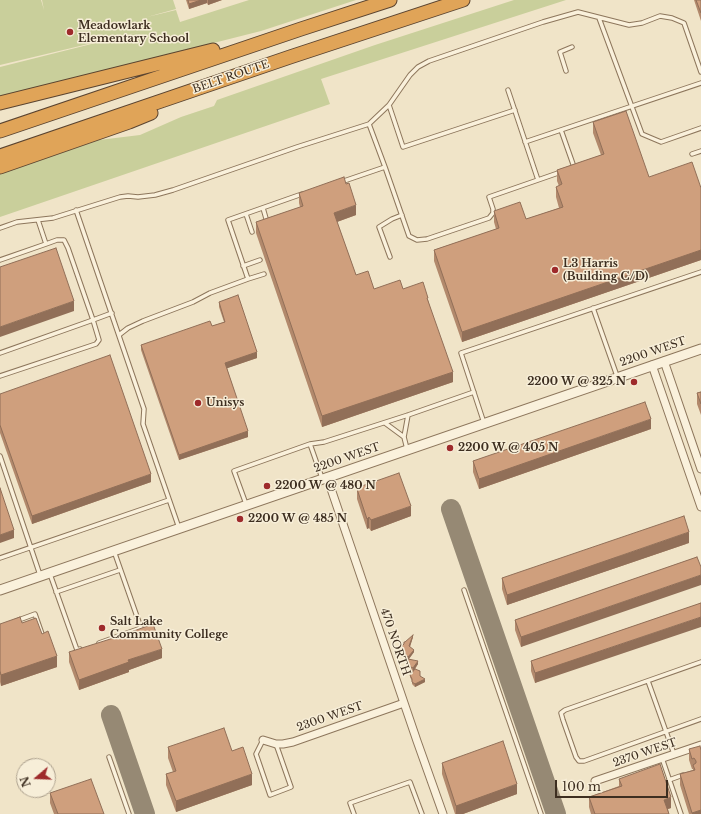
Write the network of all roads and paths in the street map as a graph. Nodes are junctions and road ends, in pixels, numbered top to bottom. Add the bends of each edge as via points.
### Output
1 (390, 0) edge
2 (463, 0) edge
3 (599, 18) junction
4 (301, 29) junction
5 (572, 47) dead end
6 (290, 57) junction
7 (566, 70) dead end
8 (701, 72) edge
9 (701, 83) edge
10 (508, 90) dead end
11 (0, 103) edge
12 (389, 105) junction
13 (632, 107) junction
14 (515, 110) junction
15 (369, 124) junction
16 (701, 128) edge
17 (561, 130) junction
18 (0, 131) edge
19 (525, 142) junction
20 (701, 151) edge
21 (692, 154) dead end
22 (0, 156) edge
23 (0, 167) edge
24 (385, 167) junction
25 (538, 180) junction
26 (334, 183) edge
27 (307, 193) edge
28 (263, 208) junction
29 (76, 210) junction
30 (246, 214) junction
31 (402, 215) junction
32 (38, 220) junction
33 (268, 224) edge
34 (0, 228) edge
35 (252, 232) dead end
36 (46, 244) junction
37 (390, 257) dead end
38 (0, 260) edge
39 (260, 260) dead end
40 (244, 266) junction
41 (701, 272) edge
42 (264, 274) dead end
43 (248, 279) junction
44 (593, 308) junction
45 (112, 313) junction
46 (92, 320) junction
47 (119, 335) junction
48 (701, 348) edge
49 (0, 353) edge
50 (664, 361) junction
51 (652, 366) junction
52 (0, 376) edge
53 (618, 377) junction
54 (474, 392) junction
55 (408, 415) junction
56 (385, 423) junction
57 (485, 423) junction
58 (404, 437) junction
59 (310, 444) junction
60 (407, 450) junction
61 (0, 456) edge
62 (701, 469) edge
63 (325, 478) junction
64 (169, 500) junction
65 (246, 505) junction
66 (701, 507) edge
67 (179, 528) junction
68 (31, 547) junction
69 (114, 551) junction
70 (0, 558) edge
71 (120, 570) junction
72 (50, 573) junction
73 (40, 576) junction
74 (0, 590) edge
75 (464, 590) dead end
76 (56, 592) junction
77 (13, 622) edge
78 (42, 634) edge
79 (98, 643) edge
80 (84, 648) edge
81 (701, 662) edge
82 (648, 681) junction
83 (404, 703) junction
84 (701, 719) edge
85 (666, 731) junction
86 (263, 740) joint
87 (276, 744) junction
88 (701, 745) edge
89 (674, 754) junction
90 (110, 757) dead end
91 (662, 758) junction
92 (687, 774) edge
93 (669, 780) junction
94 (595, 781) dead end
95 (129, 814) edge
96 (354, 814) edge
97 (422, 814) edge
98 (443, 814) edge
99 (541, 814) edge
100 (681, 814) edge

1 - 4 highway, BELT ROUTE
2 - 6 highway, BELT ROUTE
3 - 8 lane via 629,25 660,16 684,23
3 - 12 lane via 578,12 429,61 410,75
3 - 13 lane
4 - 11 highway
4 - 18 highway, BELT ROUTE
5 - 7 lane via 560,52
6 - 22 highway, BELT ROUTE
6 - 23 highway via 129,122
9 - 13 lane
10 - 14 lane
12 - 14 lane via 403,147
12 - 15 lane
13 - 16 lane via 642,134 661,142
13 - 17 lane
14 - 19 lane
15 - 24 lane
15 - 29 lane via 173,190 155,195 120,197
17 - 19 lane
17 - 25 lane via 574,167
19 - 25 lane
20 - 21 lane
24 - 26 lane
24 - 31 lane
25 - 31 lane via 489,197 493,213 489,218 427,239 417,240 410,236
27 - 28 lane
28 - 30 lane
28 - 33 lane
29 - 32 lane
29 - 45 lane
30 - 35 lane
30 - 40 lane via 228,220
31 - 37 lane via 379,227
32 - 34 lane via 18,222
32 - 36 lane
36 - 38 lane
36 - 46 lane via 64,240
39 - 40 lane
40 - 43 lane
41 - 44 lane
42 - 43 lane
43 - 47 lane via 144,321
44 - 53 lane
44 - 54 lane via 461,353
45 - 46 lane
45 - 47 lane
46 - 49 lane
46 - 52 lane via 99,340 96,344
47 - 64 lane via 144,409 143,424
48 - 50 street, 2200 WEST
50 - 51 street, 2200 WEST
50 - 62 street
51 - 53 street, 2200 WEST
51 - 66 street
53 - 57 street, 2200 WEST
54 - 55 lane
54 - 57 lane
55 - 56 lane
55 - 58 lane
56 - 58 lane
56 - 59 lane
57 - 60 street, 2200 WEST
58 - 60 lane
59 - 63 lane
59 - 65 lane via 234,471
60 - 63 street, 2200 WEST
61 - 68 lane
63 - 65 street, 2200 WEST
63 - 83 street, 470 NORTH
64 - 67 lane
64 - 68 lane
65 - 67 street, 2200 WEST
67 - 69 street, 2200 WEST
68 - 70 lane
68 - 73 lane
69 - 71 lane
69 - 72 street, 2200 WEST
71 - 76 lane
71 - 79 lane via 141,628
72 - 73 street, 2200 WEST
72 - 76 lane
73 - 74 street, 2200 WEST
75 - 99 lane
76 - 80 lane via 77,650
77 - 78 lane via 35,614
81 - 82 lane
82 - 85 lane
82 - 85 lane via 562,713 576,757 579,761 584,761
83 - 87 street, 2300 WEST via 293,742
83 - 98 street, 470 NORTH
84 - 85 lane
85 - 89 lane
86 - 87 street, 2300 WEST
86 - 87 lane via 256,754 270,795 291,787
88 - 89 street, 2370 WEST
89 - 91 street, 2370 WEST
90 - 95 lane
91 - 93 lane
91 - 94 street, 2370 WEST
92 - 93 lane
93 - 100 lane
96 - 97 lane via 350,803 410,782

